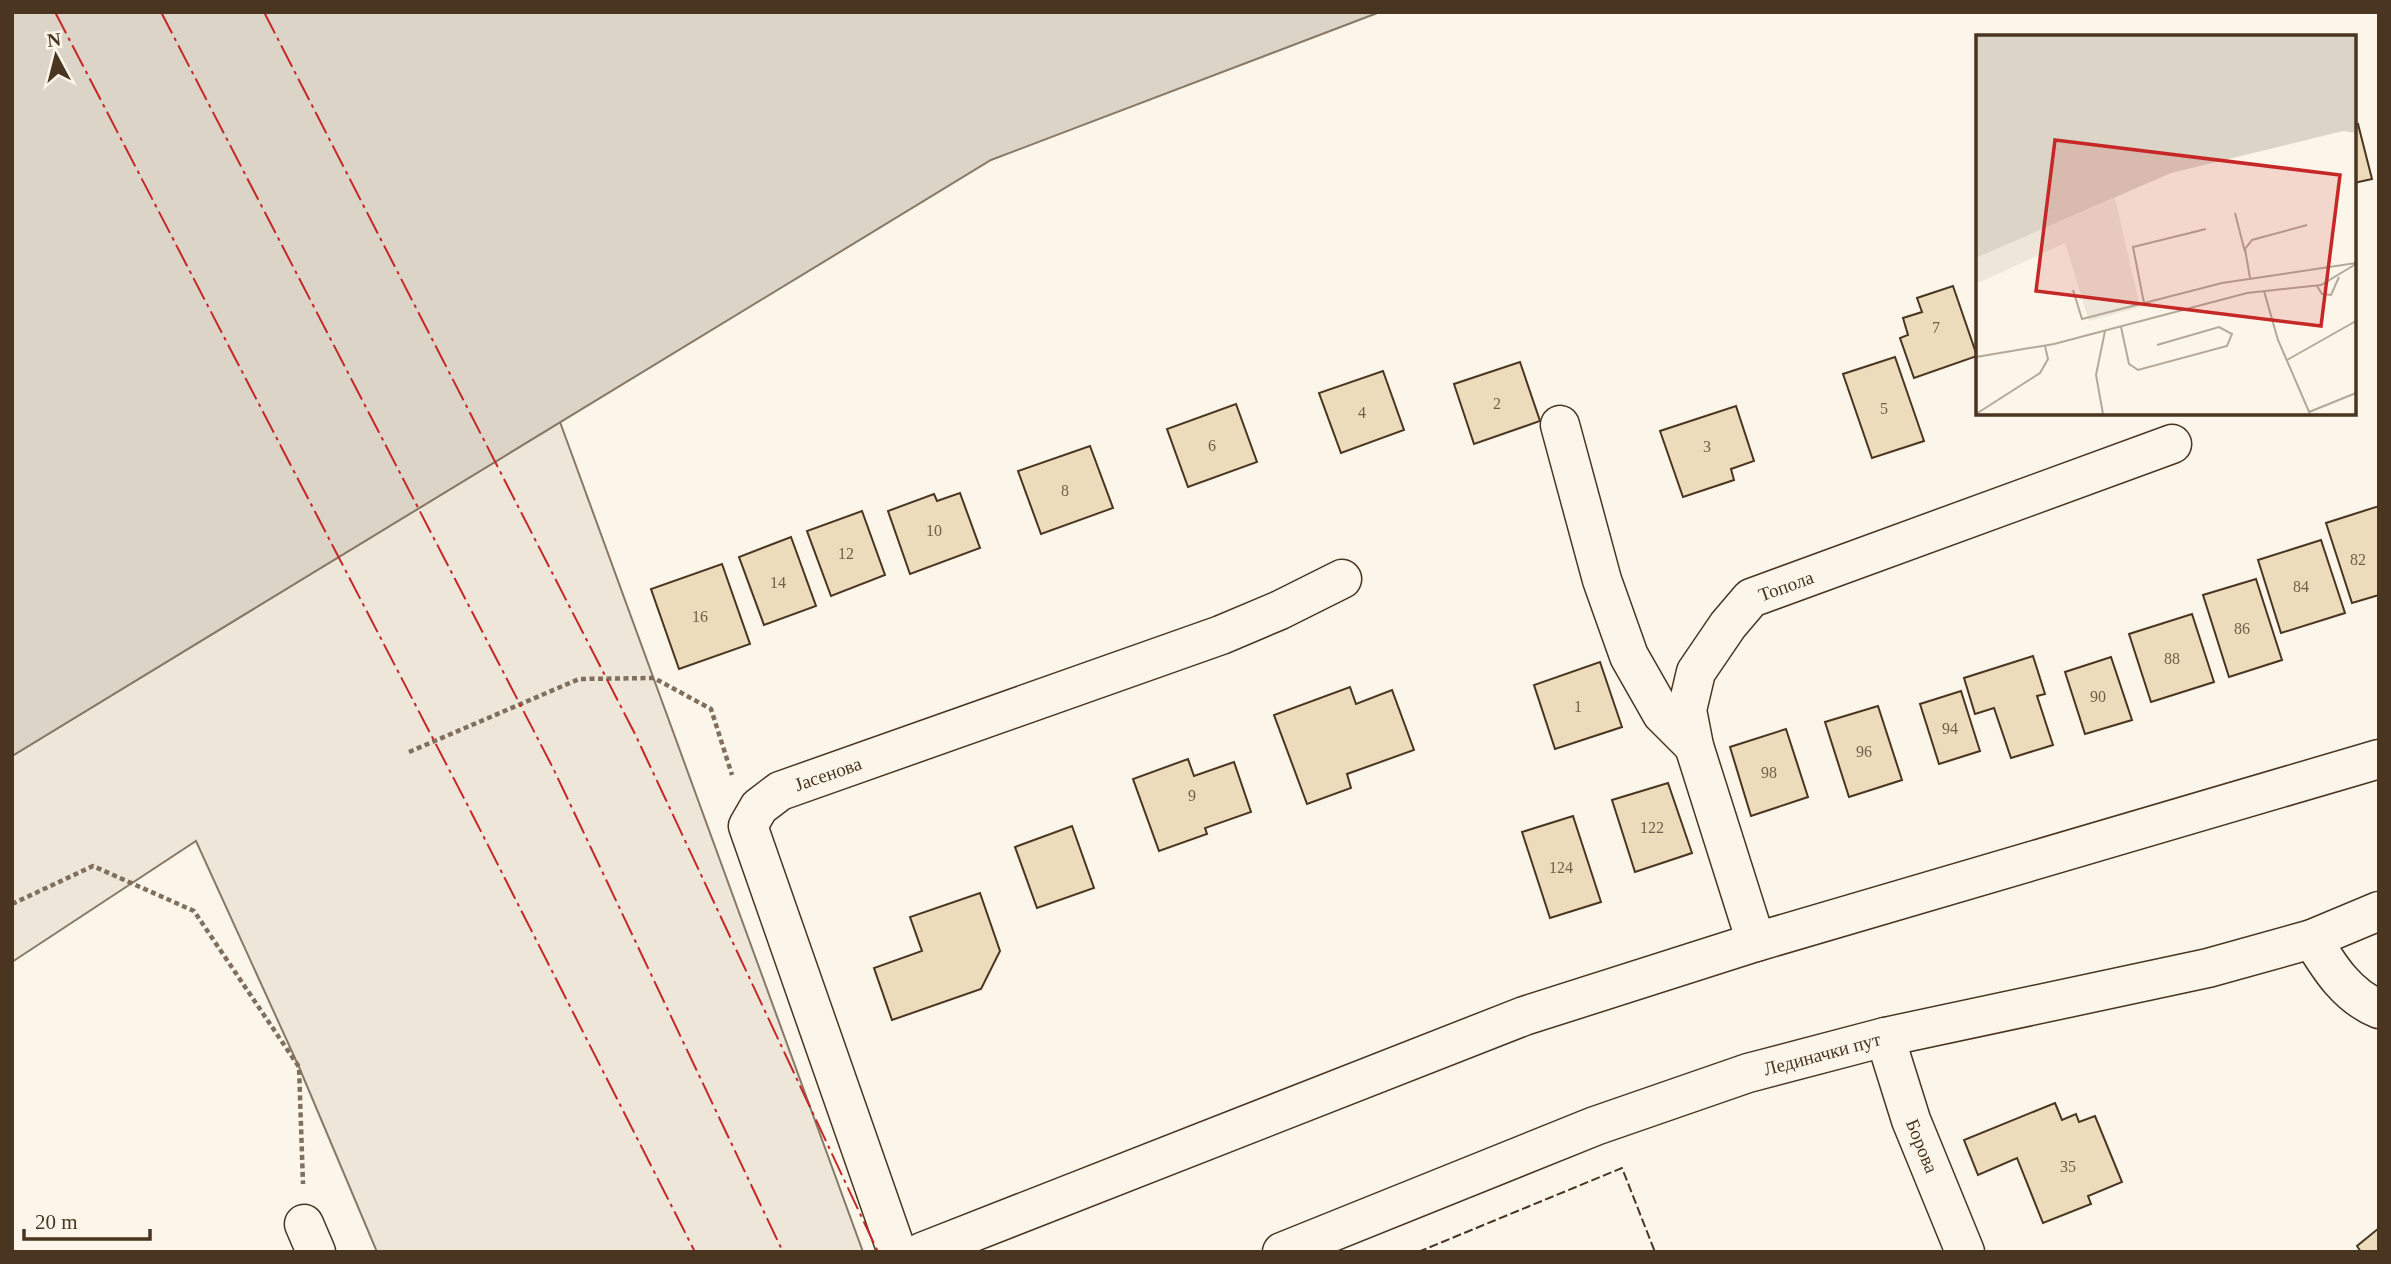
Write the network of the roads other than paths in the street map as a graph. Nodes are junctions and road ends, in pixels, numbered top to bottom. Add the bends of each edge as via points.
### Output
1 (1560, 425) dead end
2 (2172, 444) dead end
3 (1342, 579) dead end
4 (1693, 746) junction
5 (2379, 760) edge
6 (2379, 911) edge
7 (2312, 939) junction
8 (1756, 942) junction
9 (2379, 1009) edge
10 (1885, 1037) junction
11 (897, 1252) edge
12 (922, 1252) edge
13 (1282, 1252) edge
14 (1965, 1252) edge

1 - 4 street via 1602,580 1629,656 1662,714
2 - 4 street, Топола via 1751,598 1696,672 1686,710
3 - 11 street, Јасенова via 1221,635 780,791 759,807 748,826
4 - 8 street, Топола
5 - 8 street
6 - 7 street, Лединачки пут
7 - 9 street via 2331,971 2361,1002
7 - 10 street, Лединачки пут via 2207,968
8 - 12 street via 1524,1016
10 - 13 street, Лединачки пут via 1748,1073 1595,1126
10 - 14 street, Борова via 1911,1120

